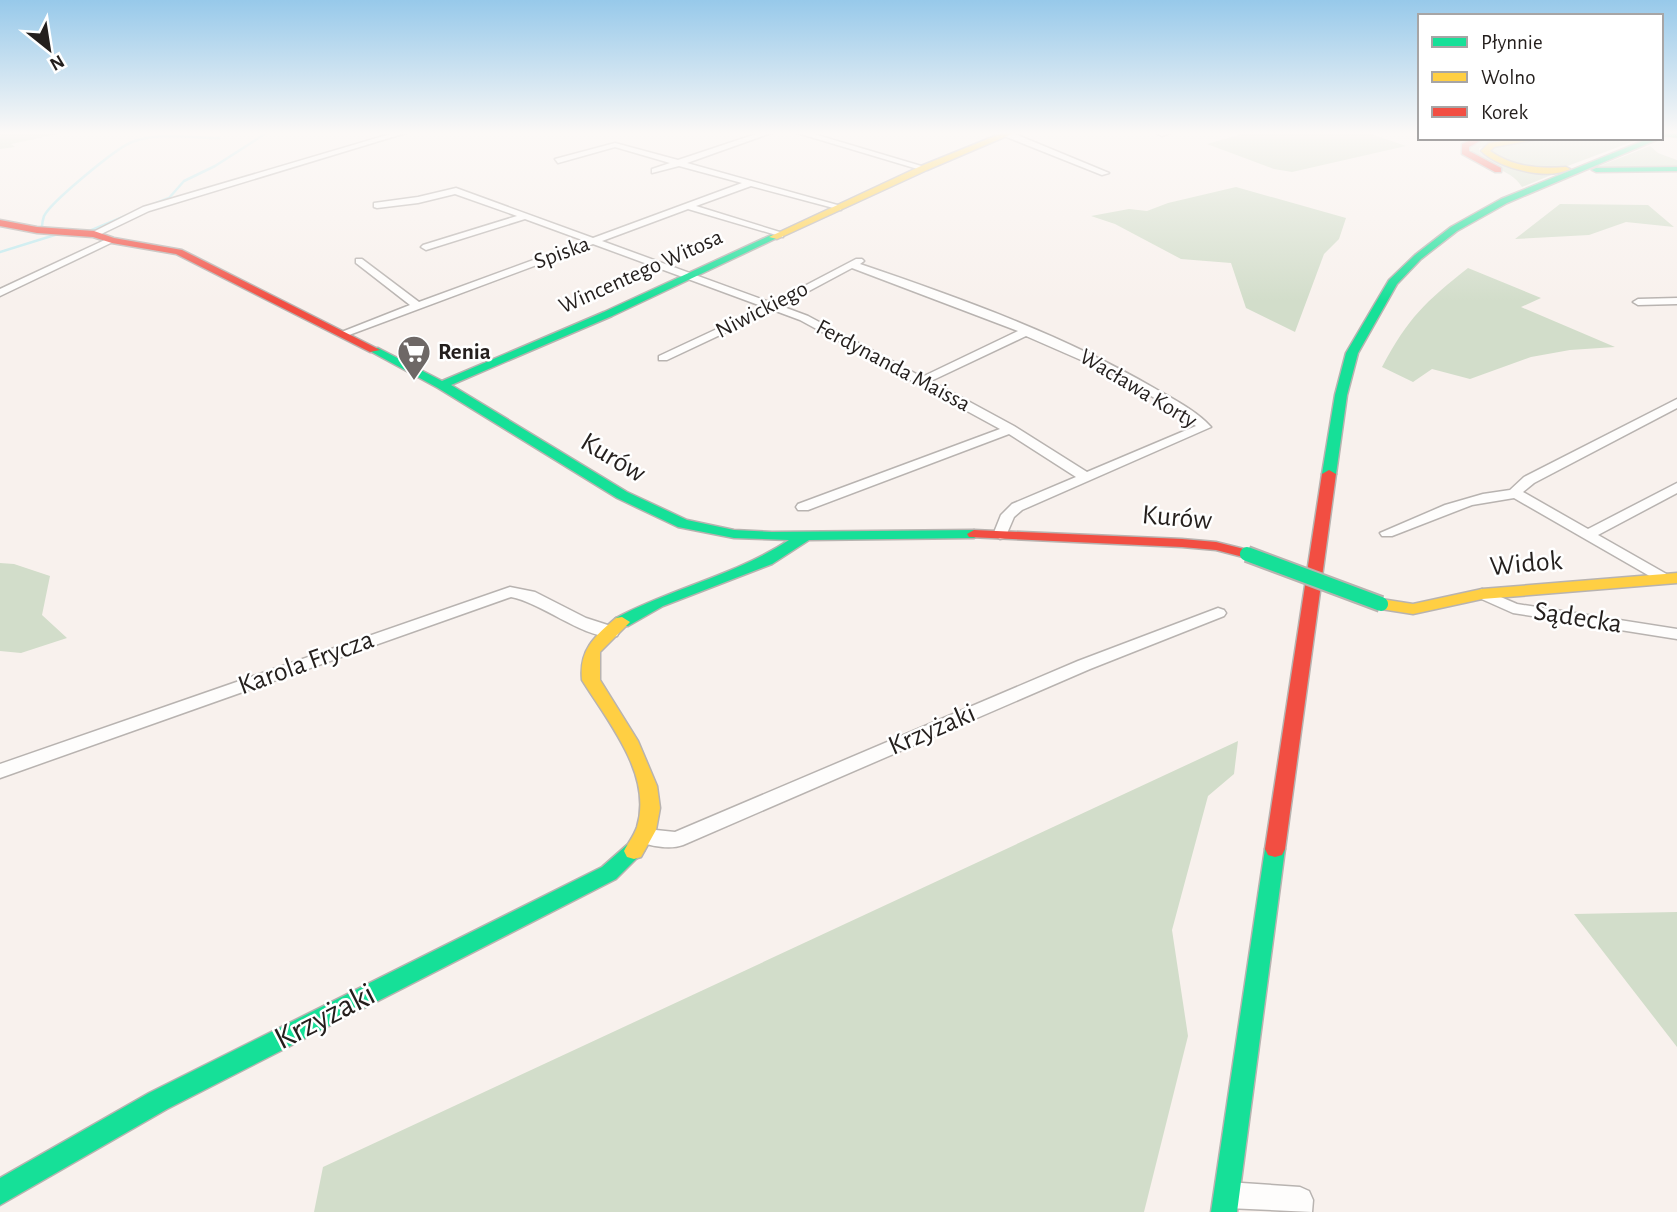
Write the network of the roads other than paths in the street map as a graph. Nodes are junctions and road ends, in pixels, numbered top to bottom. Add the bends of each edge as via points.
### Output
1 (215, 189) edge
2 (737, 189) edge
3 (765, 189) edge
4 (880, 189) edge
5 (1516, 189) edge
6 (1534, 189) edge
7 (1504, 201) junction
8 (377, 205) dead end
9 (690, 207) junction
10 (838, 208) junction
11 (524, 217) junction
12 (0, 223) edge
13 (89, 233) junction
14 (780, 235) junction
15 (112, 240) junction
16 (594, 242) junction
17 (426, 247) dead end
18 (359, 261) dead end
19 (856, 263) joint
20 (691, 275) junction
21 (0, 293) edge
22 (1677, 301) edge
23 (1638, 302) dead end
24 (418, 306) junction
25 (772, 307) junction
26 (345, 333) junction
27 (1031, 333) junction
28 (663, 358) dead end
29 (922, 382) junction
30 (442, 385) junction
31 (1677, 403) edge
32 (1010, 429) junction
33 (1085, 477) junction
34 (1677, 487) edge
35 (1516, 494) junction
36 (803, 508) dead end
37 (1387, 533) dead end
38 (1000, 535) junction
39 (1587, 535) junction
40 (772, 536) junction
41 (804, 537) junction
42 (780, 551) junction
43 (1673, 581) edge
44 (1482, 594) junction
45 (1381, 604) joint
46 (1218, 612) dead end
47 (611, 632) junction
48 (1677, 634) edge
49 (0, 772) edge
50 (646, 837) junction
51 (0, 1192) edge
52 (1224, 1203) edge
53 (1299, 1212) edge

1 - 13 street via 146,209
2 - 9 street, Spiska
3 - 10 street
4 - 10 street, Wincentego Witosa
5 - 7 street
6 - 7 street
7 - 52 street via 1454,229 1393,282 1352,353 1341,395 1312,580
8 - 11 street, Ferdynanda Maissa via 456,191
9 - 14 street
9 - 16 street, Spiska
10 - 14 street, Wincentego Witosa
11 - 16 street, Ferdynanda Maissa
11 - 17 street
12 - 13 street, Kurów
13 - 15 street, Kurów
14 - 20 street, Wincentego Witosa
15 - 21 street
15 - 26 street, Kurów via 188,255
16 - 20 street, Ferdynanda Maissa
16 - 24 street, Spiska
18 - 24 street
19 - 25 street, Niwickiego
19 - 27 street, Wacława Korty
20 - 25 street, Ferdynanda Maissa
20 - 30 street, Wincentego Witosa
22 - 23 street
24 - 26 street, Spiska
25 - 28 street, Niwickiego
25 - 29 street, Ferdynanda Maissa via 804,318
26 - 30 street, Kurów
27 - 29 street
27 - 33 street, Wacława Korty via 1125,375 1205,427
29 - 32 street, Ferdynanda Maissa
30 - 40 street, Kurów via 659,515 709,531
31 - 35 street via 1529,480
32 - 33 street, Ferdynanda Maissa
32 - 36 street
33 - 38 street, Wacława Korty via 1017,507
34 - 39 street
35 - 37 street via 1497,494
35 - 39 street
38 - 41 street, Kurów
38 - 45 street, Kurów, bridge via 1182,543 1247,554
39 - 43 street
40 - 41 street, Kurów
40 - 42 street
41 - 42 street
42 - 47 street via 767,561 657,603
43 - 44 street, Widok
44 - 45 street, Widok via 1413,609
44 - 48 street, Sądecka via 1513,608
46 - 50 street, Krzyżaki via 676,840
47 - 49 street, Karola Frycza via 580,622 529,595 510,592
47 - 50 street via 593,647 588,663 591,680 647,776 652,807
50 - 51 street, Krzyżaki via 609,873 158,1101
52 - 53 street via 1300,1199

